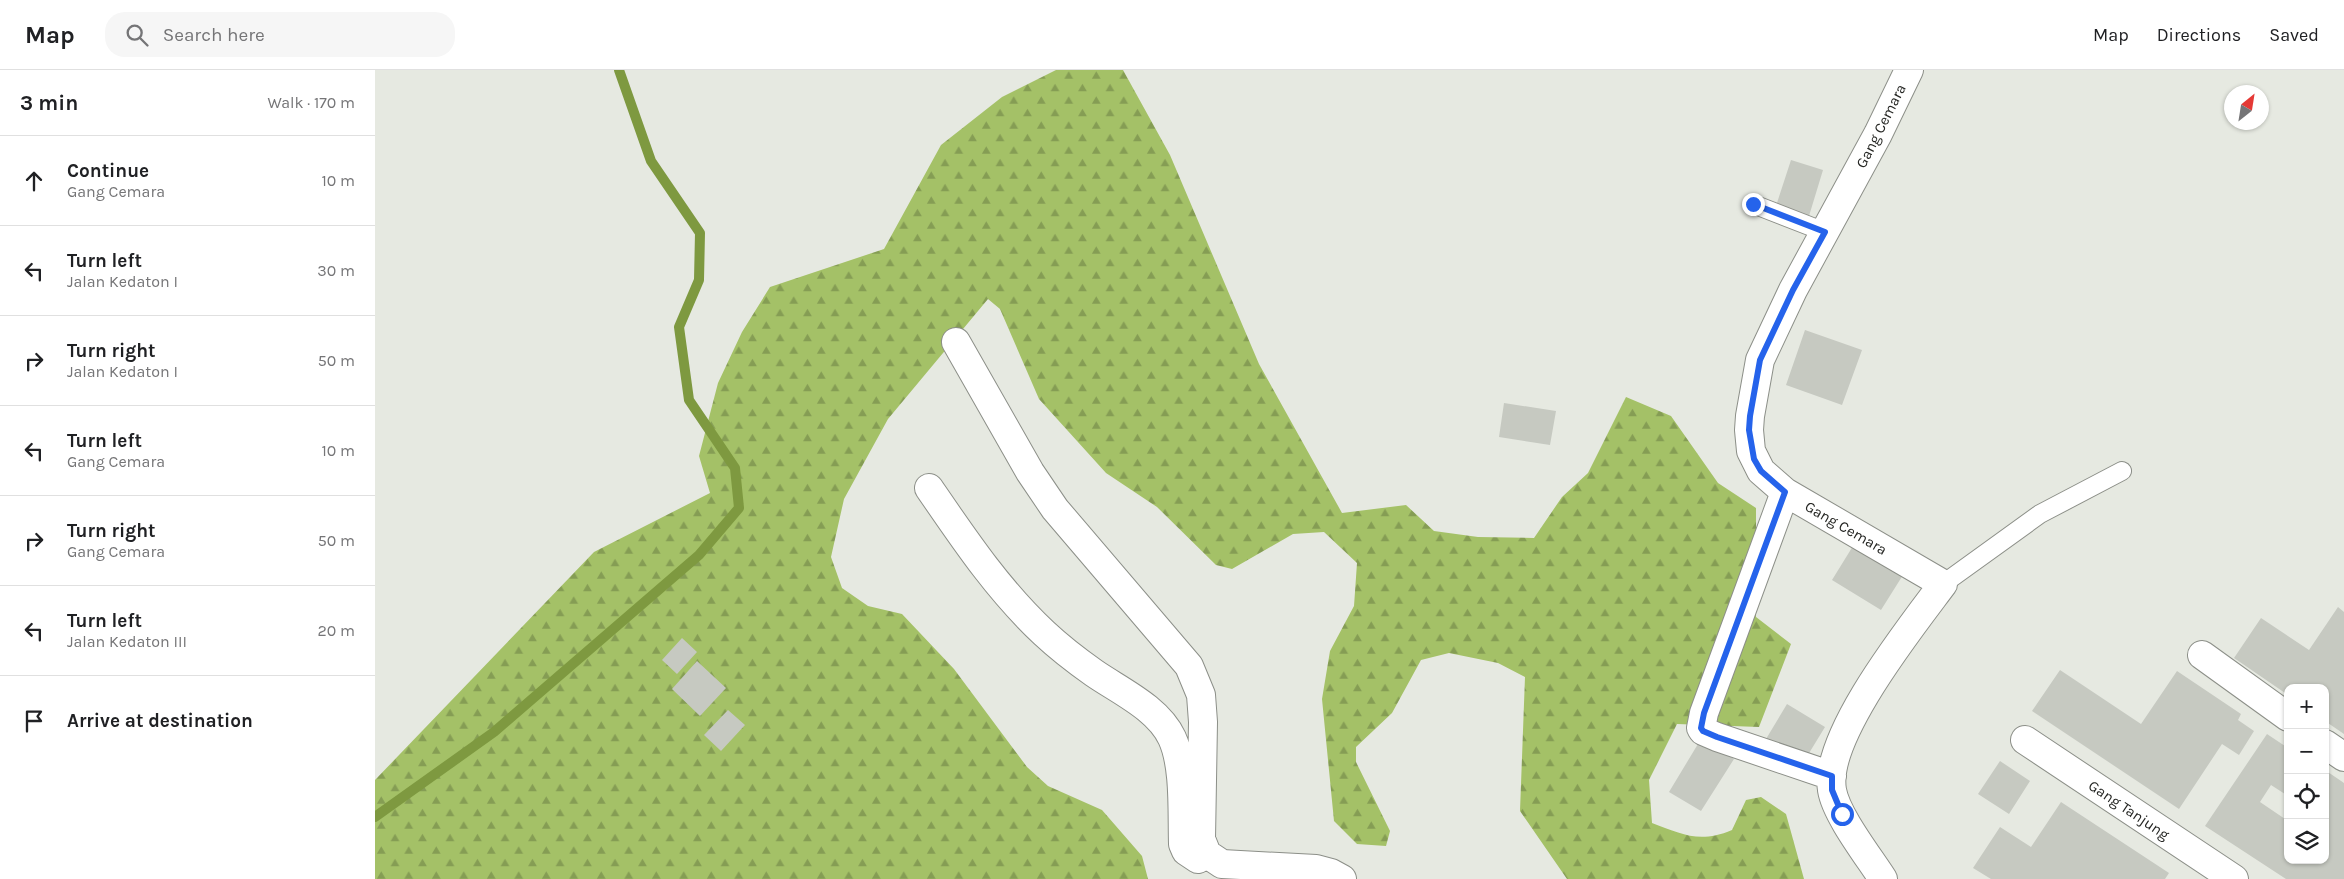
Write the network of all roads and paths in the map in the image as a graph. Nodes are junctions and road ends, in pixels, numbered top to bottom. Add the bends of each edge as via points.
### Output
1 (1909, 70) edge
2 (1753, 204) dead end
3 (1825, 232) junction
4 (957, 342) dead end
5 (2122, 471) dead end
6 (929, 488) dead end
7 (1785, 492) junction
8 (1943, 584) junction
9 (2202, 654) dead end
10 (2284, 714) edge
11 (2025, 740) dead end
12 (2329, 747) edge
13 (2344, 757) edge
14 (1832, 776) junction
15 (1214, 861) junction
16 (1261, 873) edge
17 (1342, 879) edge
18 (1883, 879) edge
19 (2234, 879) edge

1 - 3 street, Gang Cemara
2 - 3 lane
3 - 7 street, Gang Cemara via 1760,360 1750,416 1754,459 1761,471
4 - 15 street via 1030,472 1055,509 1189,666 1201,695 1203,722 1201,838 1207,854
5 - 8 lane via 2040,514
6 - 15 street via 987,572 1025,614 1069,654 1135,700 1165,727 1178,757 1183,844 1193,857
7 - 8 street, Gang Cemara
7 - 14 street via 1701,728 1717,737
8 - 14 street via 1874,678 1845,733
9 - 10 street
11 - 19 street, Gang Tanjung
12 - 13 street
14 - 18 street via 1832,790 1842,814
15 - 16 street
16 - 17 street via 1315,870

